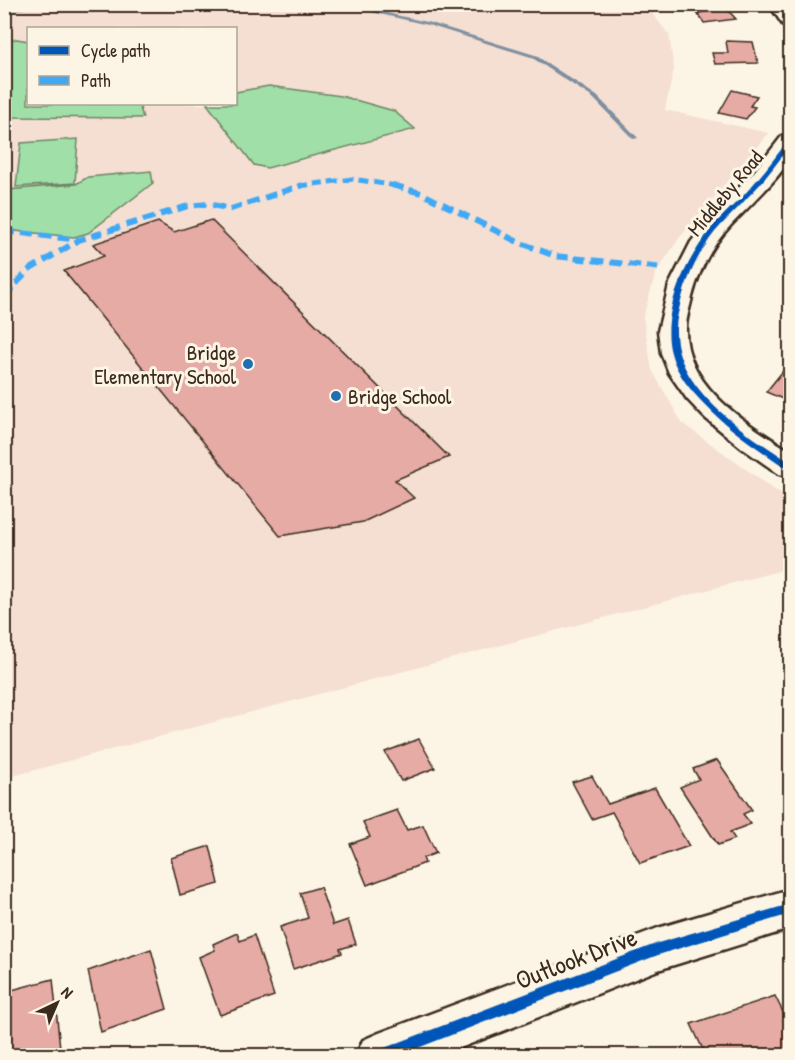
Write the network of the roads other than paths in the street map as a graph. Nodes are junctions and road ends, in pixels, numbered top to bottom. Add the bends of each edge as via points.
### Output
1 (778, 4) edge
2 (790, 21) edge
3 (790, 141) edge
4 (790, 466) edge
5 (790, 909) edge
6 (378, 1056) edge

1 - 2 street
3 - 4 street, Middleby Road via 702,246 684,277 672,331 675,357 699,396 745,436
5 - 6 street, Outlook Drive via 658,949

